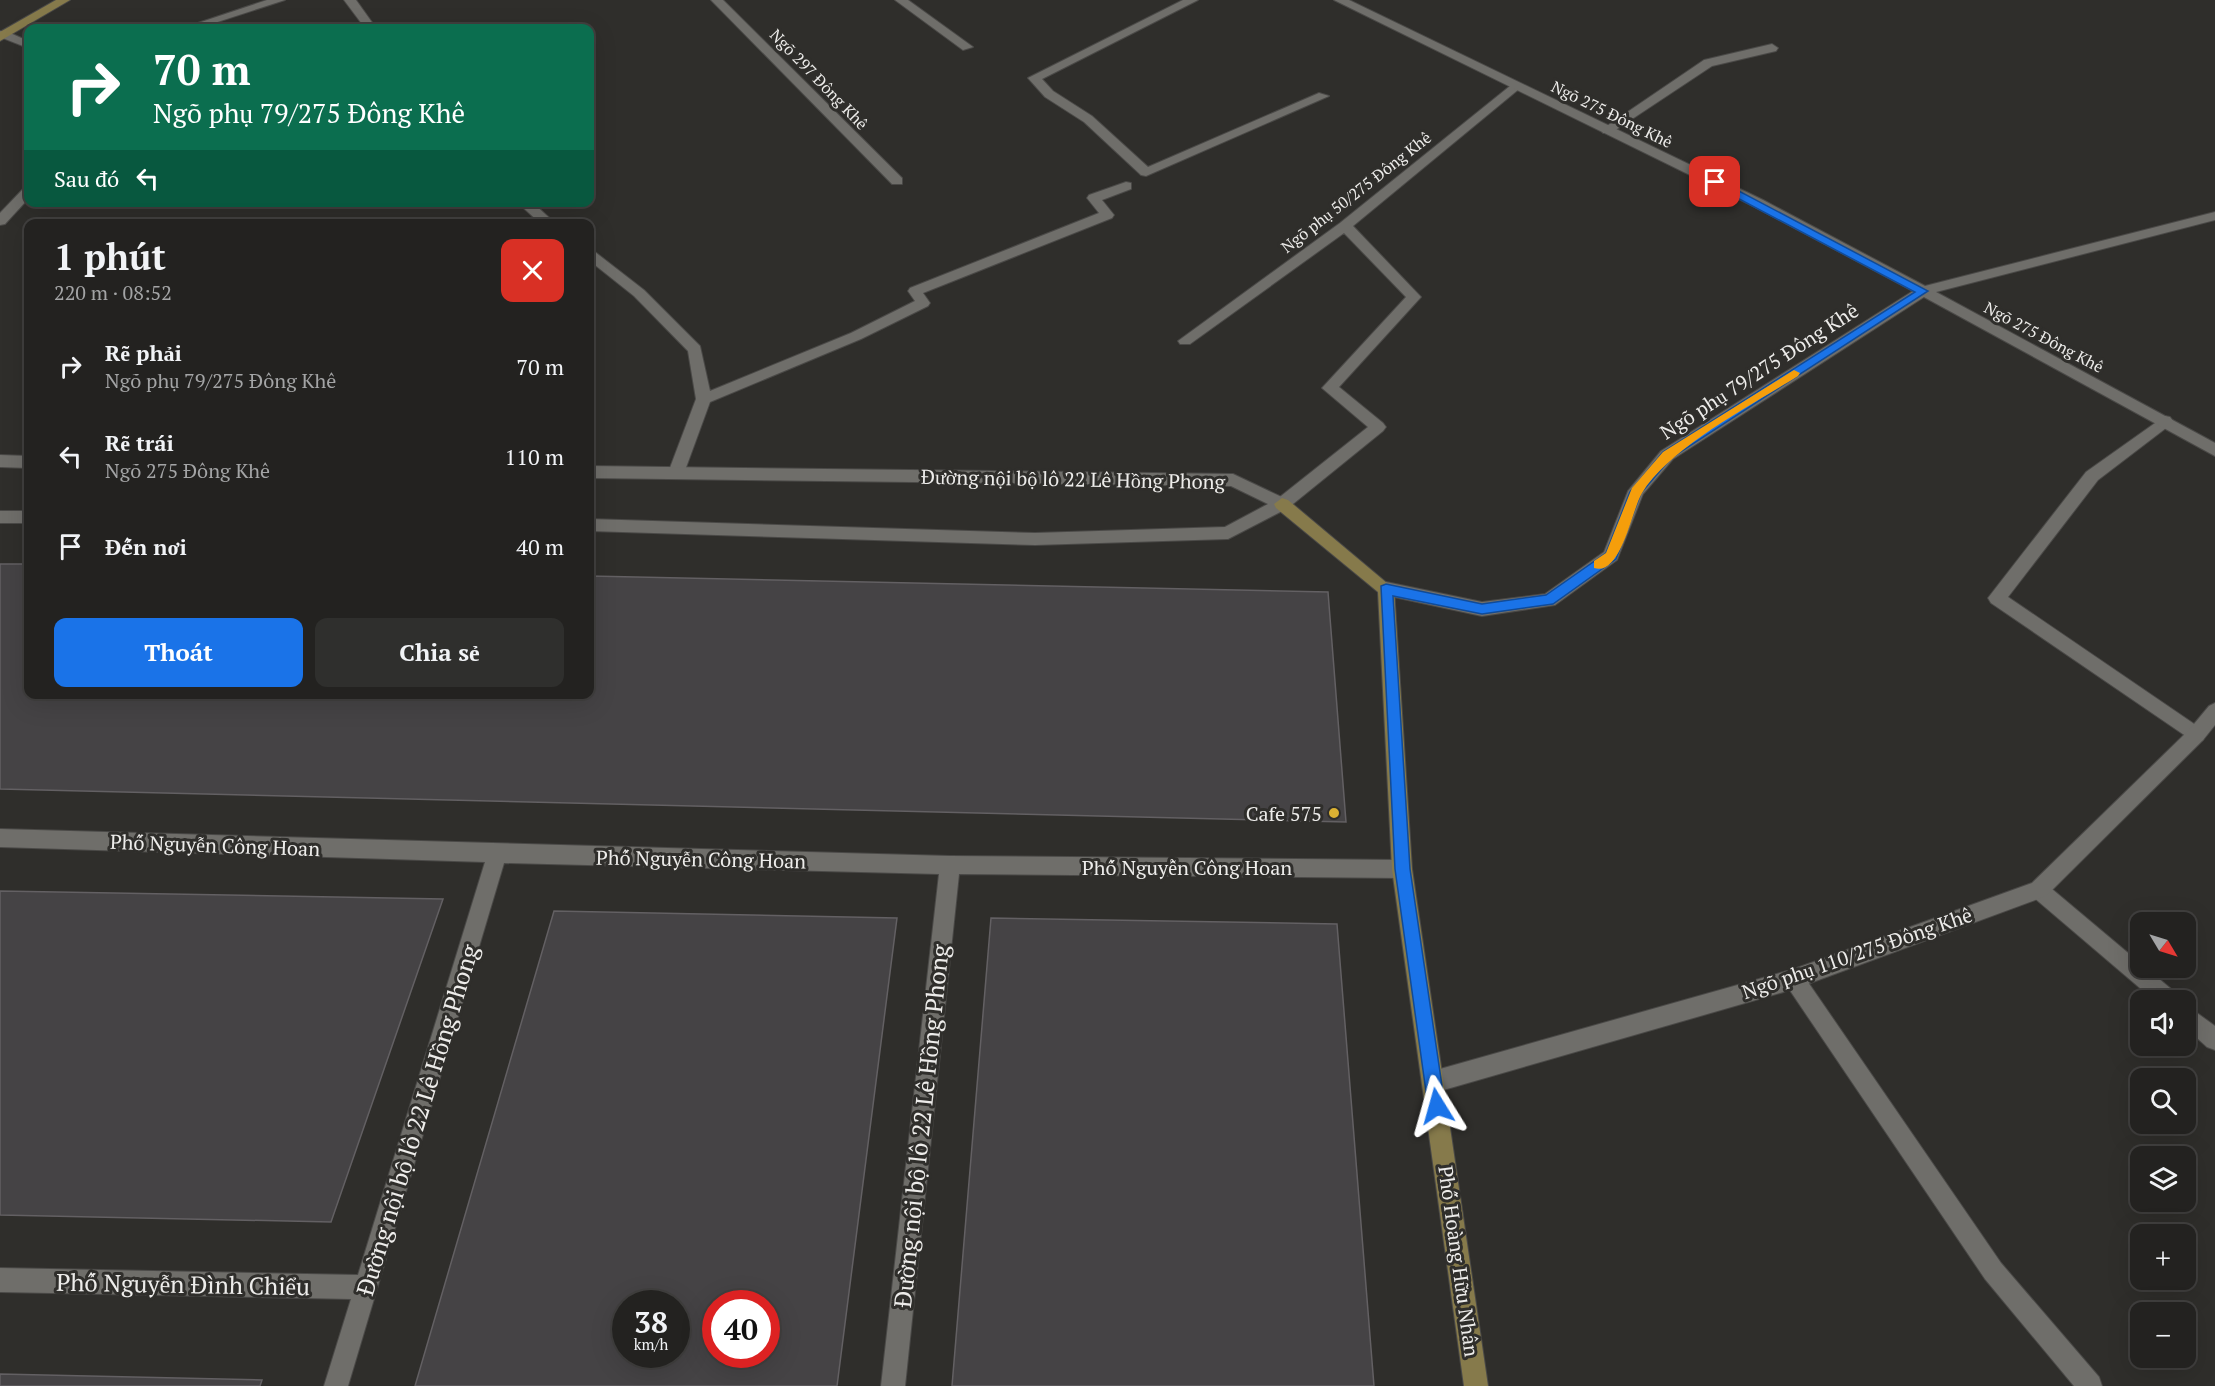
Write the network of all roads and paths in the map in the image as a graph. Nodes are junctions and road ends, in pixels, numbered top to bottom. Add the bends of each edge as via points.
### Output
1 (64, 0) edge
2 (279, 0) edge
3 (350, 0) edge
4 (717, 0) edge
5 (901, 0) edge
6 (1192, 0) edge
7 (1340, 0) edge
8 (202, 24) edge
9 (368, 24) edge
10 (2, 35) edge
11 (24, 43) edge
12 (968, 47) dead end
13 (1772, 48) dead end
14 (1515, 86) junction
15 (1323, 96) dead end
16 (1607, 130) junction
17 (897, 181) dead end
18 (1126, 186) dead end
19 (24, 196) edge
20 (529, 207) edge
21 (2215, 216) edge
22 (544, 219) edge
23 (0, 221) edge
24 (1345, 226) junction
25 (594, 258) edge
26 (1923, 291) junction
27 (1185, 341) dead end
28 (704, 399) junction
29 (2165, 421) junction
30 (2215, 450) edge
31 (0, 461) edge
32 (24, 462) edge
33 (594, 472) edge
34 (676, 473) junction
35 (1282, 504) junction
36 (0, 517) edge
37 (24, 518) edge
38 (594, 525) edge
39 (1386, 589) junction
40 (2215, 711) edge
41 (2196, 735) junction
42 (0, 837) edge
43 (497, 854) junction
44 (950, 865) junction
45 (1402, 869) junction
46 (2039, 890) junction
47 (1794, 979) junction
48 (2157, 990) edge
49 (2196, 1024) edge
50 (2215, 1040) edge
51 (1433, 1082) junction
52 (0, 1280) edge
53 (366, 1287) junction
54 (336, 1386) edge
55 (893, 1386) edge
56 (1476, 1386) edge
57 (2090, 1386) edge

1 - 10 street
2 - 8 street
3 - 9 street
4 - 17 street, Ngõ 297 Đông Khê
5 - 12 street
6 - 15 street via 1034,78 1048,93 1088,119 1146,172
7 - 14 street, Ngõ 275 Đông Khê
10 - 11 street
13 - 16 street via 1708,63
14 - 16 street, Ngõ 275 Đông Khê
14 - 24 street, Ngõ phụ 50/275 Đông Khê
16 - 26 street, Ngõ 275 Đông Khê via 1758,203
18 - 28 street via 1094,198 1107,214 915,291 923,303 856,336
19 - 23 street
20 - 22 street
21 - 26 street, Ngõ phụ 79/275 Đông Khê
24 - 27 street, Ngõ phụ 50/275 Đông Khê
24 - 35 street via 1414,297 1329,388 1378,427
25 - 28 street via 639,293 695,349
26 - 29 street, Ngõ 275 Đông Khê
26 - 39 street, Ngõ phụ 79/275 Đông Khê via 1667,455 1636,492 1611,556 1549,600 1482,609
28 - 34 street
29 - 30 street, Ngõ 275 Đông Khê
29 - 41 street via 2092,476 1997,598
31 - 32 street
33 - 34 street, Đường nội bộ lô 22 Lê Hồng Phong
34 - 35 street, Đường nội bộ lô 22 Lê Hồng Phong via 1233,480
35 - 38 street via 1228,533 1057,538
35 - 39 street
36 - 37 street
39 - 45 street, Phố Hoàng Hữu Nhân
40 - 41 street, Ngõ phụ 110/275 Đông Khê
41 - 46 street, Ngõ phụ 110/275 Đông Khê
42 - 43 street, Phố Nguyễn Công Hoan
43 - 44 street, Phố Nguyễn Công Hoan
43 - 53 street, Đường nội bộ lô 22 Lê Hồng Phong
44 - 45 street, Phố Nguyễn Công Hoan
44 - 55 street, Đường nội bộ lô 22 Lê Hồng Phong
45 - 51 street, Phố Hoàng Hữu Nhân
46 - 47 street, Ngõ phụ 110/275 Đông Khê
46 - 48 street
47 - 51 street, Ngõ phụ 110/275 Đông Khê
47 - 57 street via 1993,1271
49 - 50 street
51 - 56 street, Phố Hoàng Hữu Nhân
52 - 53 street, Phố Nguyễn Đình Chiểu
53 - 54 street, Đường nội bộ lô 22 Lê Hồng Phong

